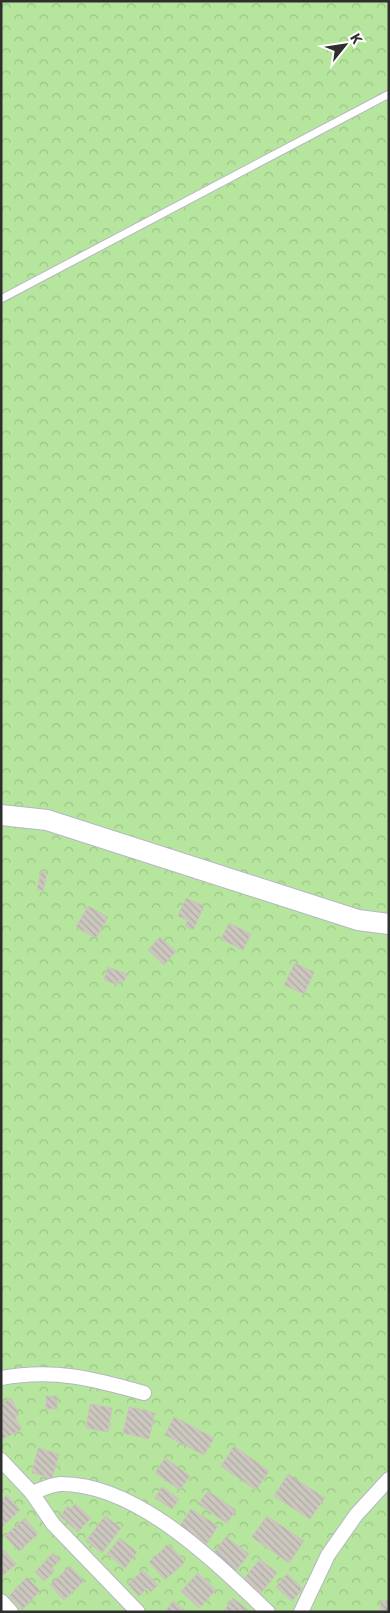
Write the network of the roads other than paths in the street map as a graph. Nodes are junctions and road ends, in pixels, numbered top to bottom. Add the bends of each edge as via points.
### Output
1 (389, 94) edge
2 (1, 300) edge
3 (1, 815) edge
4 (389, 924) edge
5 (1, 1378) edge
6 (144, 1393) dead end
7 (1, 1460) edge
8 (389, 1478) edge
9 (32, 1493) junction
10 (1, 1601) edge
11 (11, 1612) edge
12 (138, 1612) edge
13 (268, 1612) edge
14 (301, 1612) edge

1 - 2 lane
3 - 4 street via 47,820 358,920
5 - 6 street via 24,1374 85,1376
7 - 9 street
8 - 14 street via 356,1515 328,1555
9 - 12 street via 52,1524
9 - 13 street via 59,1483 96,1487 144,1508 222,1569
10 - 11 street

